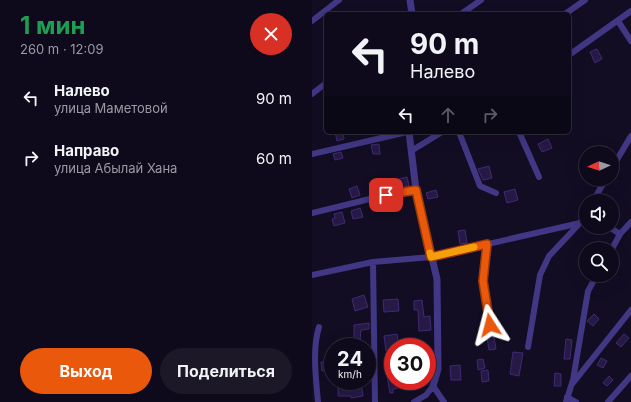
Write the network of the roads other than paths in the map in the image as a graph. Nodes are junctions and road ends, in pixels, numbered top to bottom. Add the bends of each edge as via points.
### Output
1 (339, 0) edge
2 (410, 0) edge
3 (481, 0) edge
4 (586, 0) edge
5 (631, 11) edge
6 (412, 12) edge
7 (464, 12) edge
8 (569, 12) edge
9 (312, 21) edge
10 (618, 21) junction
11 (631, 41) edge
12 (571, 54) edge
13 (324, 85) edge
14 (312, 94) edge
15 (399, 134) edge
16 (408, 134) edge
17 (439, 134) edge
18 (460, 134) edge
19 (520, 134) edge
20 (631, 136) edge
21 (411, 151) junction
22 (312, 154) edge
23 (619, 156) edge
24 (539, 177) dead end
25 (416, 190) junction
26 (496, 192) dead end
27 (312, 213) edge
28 (631, 222) edge
29 (579, 223) edge
30 (579, 226) edge
31 (620, 234) joint
32 (616, 242) edge
33 (487, 244) junction
34 (431, 257) junction
35 (372, 262) junction
36 (312, 275) edge
37 (593, 282) edge
38 (631, 310) edge
39 (490, 325) dead end
40 (319, 327) dead end
41 (528, 347) dead end
42 (436, 376) edge
43 (631, 376) edge
44 (571, 386) junction
45 (430, 390) edge
46 (436, 390) edge
47 (567, 400) edge
48 (318, 402) edge
49 (375, 402) edge
50 (414, 402) edge
51 (444, 402) edge
52 (576, 402) edge
53 (608, 402) edge

1 - 9 street
2 - 6 street
3 - 7 street
4 - 8 street
5 - 10 street
10 - 11 street
10 - 12 street
13 - 14 street
15 - 22 street
16 - 21 street
17 - 21 street
18 - 26 street via 480,186
19 - 24 street
20 - 23 street
21 - 25 street
25 - 27 street
25 - 34 street
28 - 31 street
29 - 33 street
30 - 41 street via 549,256 540,275
31 - 32 street
33 - 34 street
33 - 39 street via 483,281
34 - 35 street
34 - 42 street via 437,284
35 - 36 street
35 - 49 street
37 - 44 street via 588,291
38 - 44 street
40 - 48 street via 315,364
43 - 53 street
44 - 47 street
45 - 50 street
46 - 51 street
47 - 52 street

